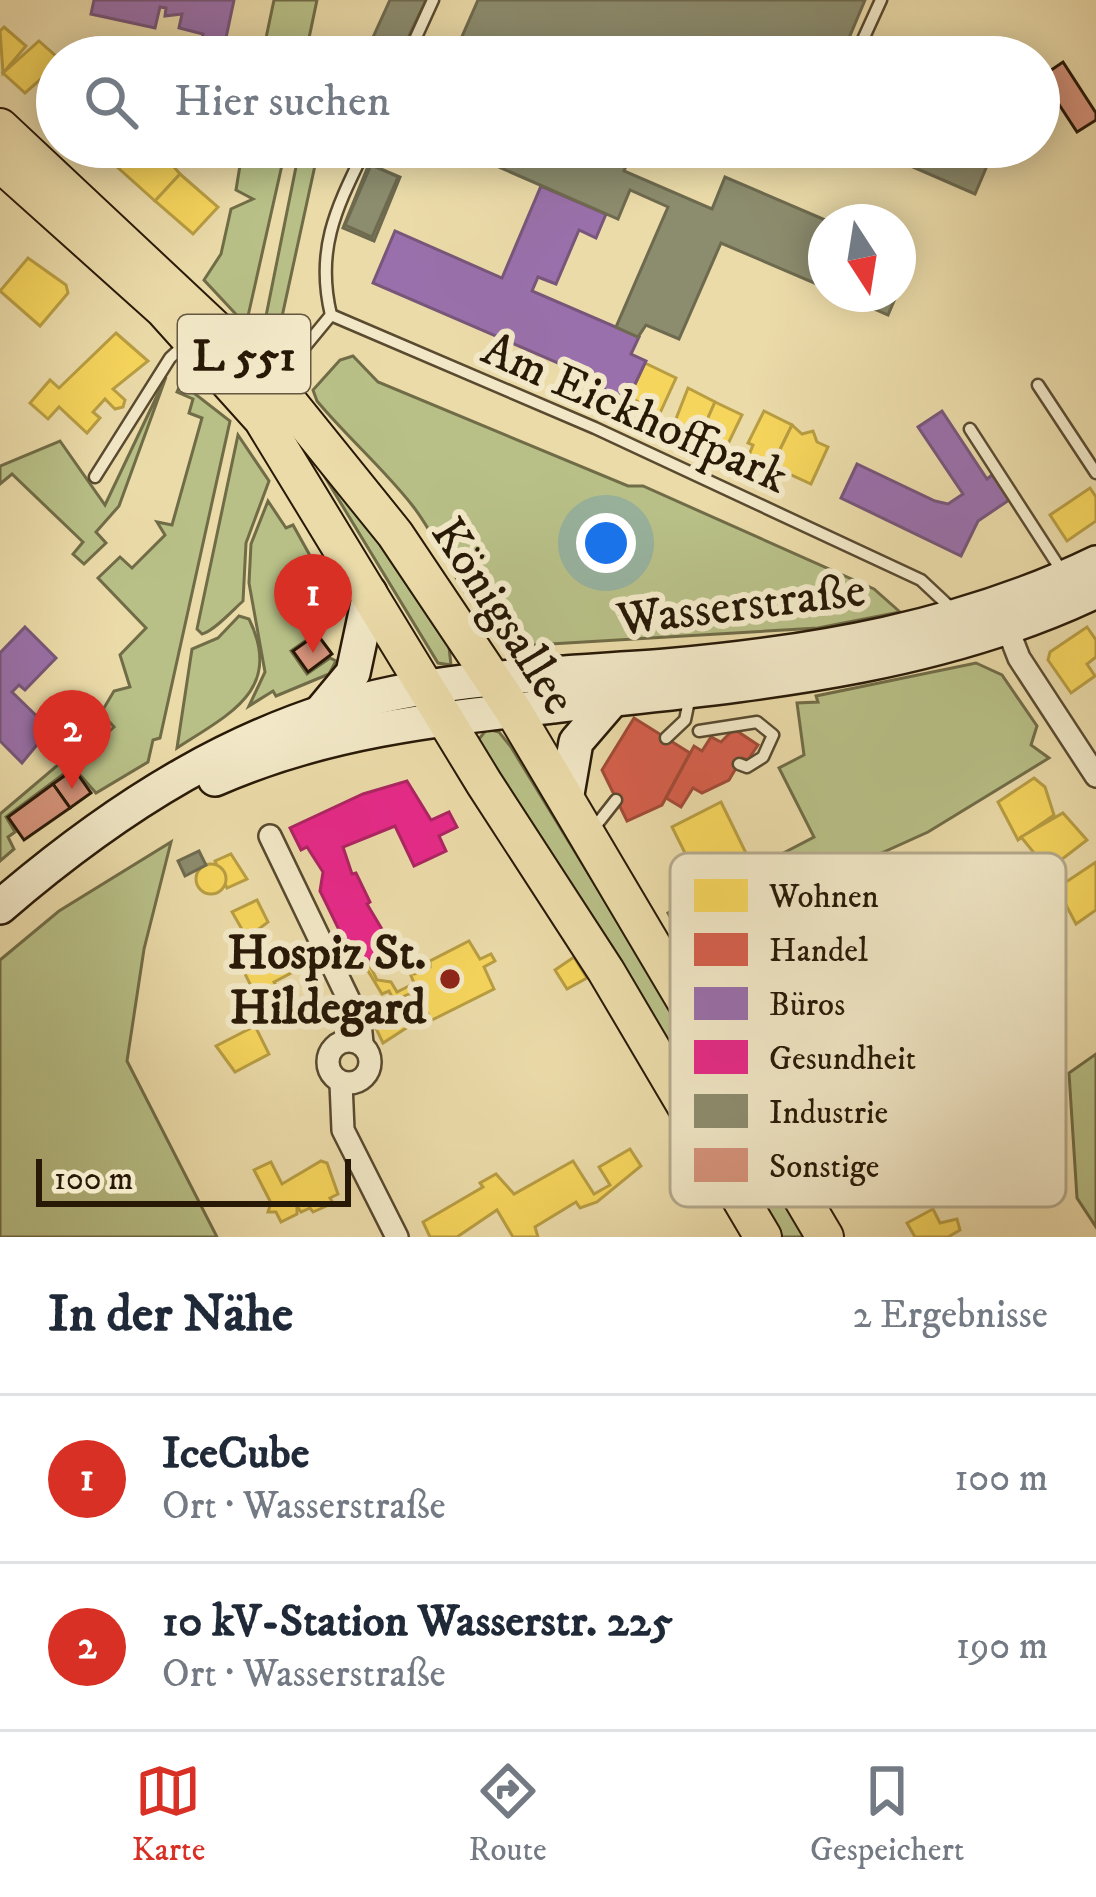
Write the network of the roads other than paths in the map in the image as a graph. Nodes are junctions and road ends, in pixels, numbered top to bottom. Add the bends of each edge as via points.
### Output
1 (434, 0) edge
2 (880, 0) edge
3 (417, 36) edge
4 (865, 36) edge
5 (0, 127) edge
6 (36, 161) edge
7 (0, 163) edge
8 (44, 168) edge
9 (356, 168) edge
10 (331, 315) junction
11 (191, 338) junction
12 (274, 383) junction
13 (1038, 385) dead end
14 (970, 429) dead end
15 (1096, 473) edge
16 (95, 477) dead end
17 (1086, 578) edge
18 (370, 593) junction
19 (1002, 616) junction
20 (959, 629) junction
21 (688, 691) junction
22 (503, 695) junction
23 (613, 699) junction
24 (433, 702) junction
25 (319, 714) junction
26 (699, 730) junction
27 (666, 738) dead end
28 (706, 744) dead end
29 (739, 764) dead end
30 (1096, 776) edge
31 (566, 800) junction
32 (616, 800) dead end
33 (119, 819) junction
34 (271, 836) dead end
35 (588, 836) junction
36 (0, 907) edge
37 (670, 974) edge
38 (670, 1078) edge
39 (745, 1207) edge
40 (808, 1207) edge
41 (397, 1237) edge
42 (763, 1237) edge
43 (826, 1237) edge

1 - 3 lane
2 - 4 lane
5 - 6 main road, Königsallee / L 551
7 - 11 main road, Königsallee / L 551
8 - 12 main road, Königsallee / L 551
9 - 10 lane via 335,212 321,274
10 - 12 lane
10 - 20 lane, Am Eickhoffpark via 921,580
11 - 16 lane
11 - 18 main road, Königsallee / L 551 via 284,450
12 - 22 main road, Königsallee / L 551 via 395,534
13 - 15 lane
14 - 17 lane
17 - 19 main road, Wasserstraße
18 - 24 main road, Königsallee / L 551
18 - 25 main road via 353,673
19 - 20 main road, Wasserstraße
19 - 30 street via 1018,658
20 - 21 main road, Wasserstraße via 876,663
21 - 22 main road, Wasserstraße
21 - 23 main road, Wasserstraße
21 - 26 lane
21 - 27 lane
22 - 23 main road, Wasserstraße
22 - 24 main road, Wasserstraße
22 - 31 main road, Königsallee / L 551
23 - 31 main road, Wasserstraße via 576,742
24 - 25 main road, Wasserstraße
24 - 33 main road, Wasserstraße
24 - 38 main road, Königsallee / L 551
25 - 33 main road, Wasserstraße via 216,754
26 - 28 lane
26 - 29 lane via 758,722 773,735 763,757
31 - 35 main road, Königsallee / L 551
32 - 35 lane
33 - 36 main road, Wasserstraße
34 - 41 street via 360,1023 372,1066 341,1083 343,1130
35 - 37 main road, Königsallee / L 551
39 - 42 main road, Königsallee / L 551
40 - 43 main road, Königsallee / L 551

